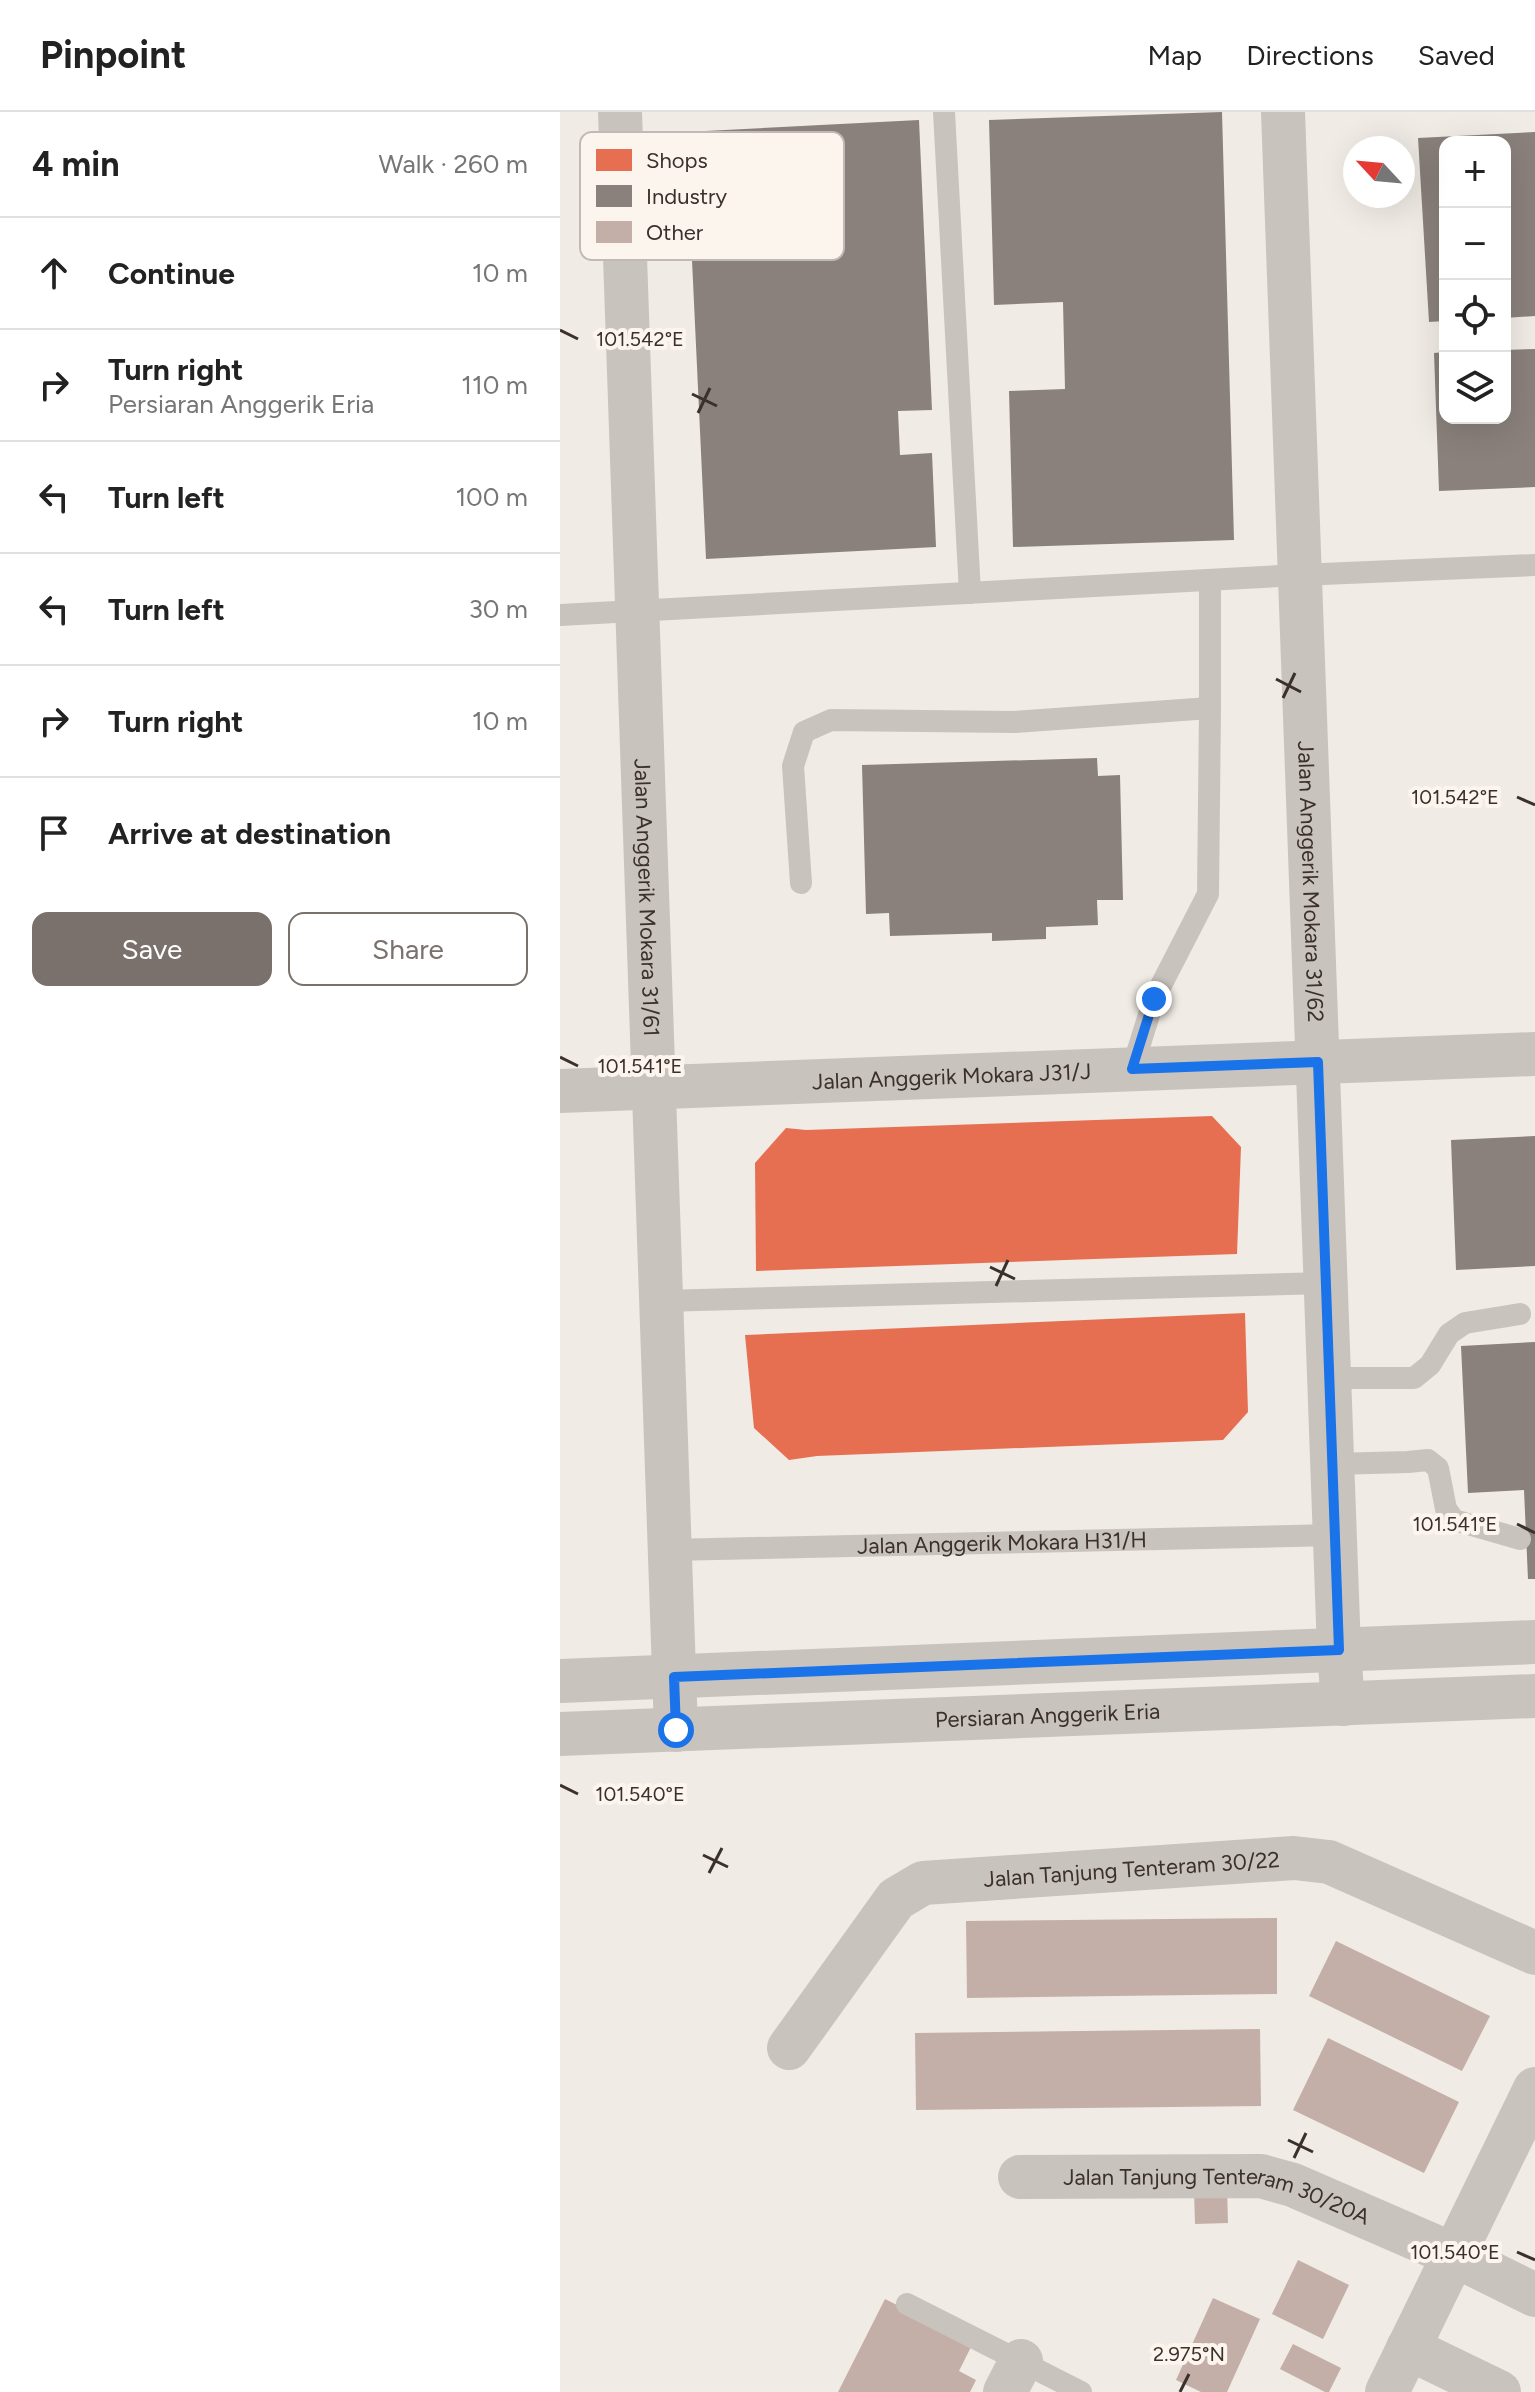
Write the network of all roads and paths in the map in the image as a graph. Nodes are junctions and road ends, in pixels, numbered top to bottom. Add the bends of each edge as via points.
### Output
1 (620, 112) edge
2 (944, 112) edge
3 (1283, 112) edge
4 (621, 132) edge
5 (625, 260) edge
6 (1535, 565) edge
7 (1299, 575) junction
8 (1210, 580) junction
9 (970, 593) junction
10 (637, 612) junction
11 (560, 615) edge
12 (1210, 708) junction
13 (801, 883) dead end
14 (1535, 1054) edge
15 (1318, 1062) junction
16 (1132, 1069) junction
17 (653, 1088) junction
18 (560, 1091) edge
19 (1325, 1283) junction
20 (661, 1301) junction
21 (1520, 1314) dead end
22 (1329, 1378) junction
23 (1332, 1464) junction
24 (1334, 1535) junction
25 (1520, 1539) dead end
26 (670, 1550) junction
27 (1535, 1642) edge
28 (1339, 1650) junction
29 (674, 1677) junction
30 (560, 1681) edge
31 (1535, 1696) edge
32 (1343, 1704) junction
33 (676, 1730) junction
34 (560, 1734) edge
35 (1535, 1953) edge
36 (789, 2048) dead end
37 (1535, 2089) edge
38 (1020, 2177) dead end
39 (1454, 2255) junction
40 (1535, 2295) edge
41 (907, 2304) dead end
42 (1408, 2348) junction
43 (1013, 2377) edge
44 (1081, 2392) edge
45 (1387, 2392) edge
46 (1499, 2392) edge

1 - 4 street, Jalan Anggerik Mokara 31/61
2 - 9 lane
3 - 7 street, Jalan Anggerik Mokara 31/62
5 - 10 street, Jalan Anggerik Mokara 31/61
6 - 7 lane
7 - 8 lane
7 - 15 street, Jalan Anggerik Mokara 31/62
8 - 9 lane
8 - 12 lane
9 - 10 lane
10 - 11 lane
10 - 17 street, Jalan Anggerik Mokara 31/61
12 - 13 lane via 1014,722 831,720 804,732 793,766
12 - 16 lane via 1208,894 1154,999
14 - 15 street, Jalan Anggerik Mokara J31/J
15 - 16 street, Jalan Anggerik Mokara J31/J
15 - 19 street, Jalan Anggerik Mokara 31/62
16 - 17 street, Jalan Anggerik Mokara J31/J
17 - 18 street, Jalan Anggerik Mokara J31/J
17 - 20 street, Jalan Anggerik Mokara 31/61
19 - 20 lane
19 - 22 street, Jalan Anggerik Mokara 31/62
20 - 26 street, Jalan Anggerik Mokara 31/61
21 - 22 lane via 1465,1323 1449,1334 1430,1365 1414,1378
22 - 23 street, Jalan Anggerik Mokara 31/62
23 - 24 street, Jalan Anggerik Mokara 31/62
23 - 25 lane via 1428,1460 1438,1468 1446,1509 1454,1520
24 - 26 lane, Jalan Anggerik Mokara H31/H
24 - 28 street, Jalan Anggerik Mokara 31/62
26 - 29 street, Jalan Anggerik Mokara 31/61
27 - 28 street
28 - 29 street
28 - 32 street, Jalan Anggerik Mokara 31/62
29 - 30 street
29 - 33 street, Jalan Anggerik Mokara 31/61
31 - 32 street, Persiaran Anggerik Eria
32 - 33 street, Persiaran Anggerik Eria
33 - 34 street, Persiaran Anggerik Eria
35 - 36 street, Jalan Tanjung Tenteram 30/22 via 1329,1862 1294,1858 923,1883 896,1899
37 - 39 street
38 - 39 street, Jalan Tanjung Tenteram 30/20A via 1261,2176
39 - 40 street, Jalan Tanjung Tenteram 30/20A
39 - 42 street
41 - 43 lane
42 - 45 street
42 - 46 street
43 - 44 lane

